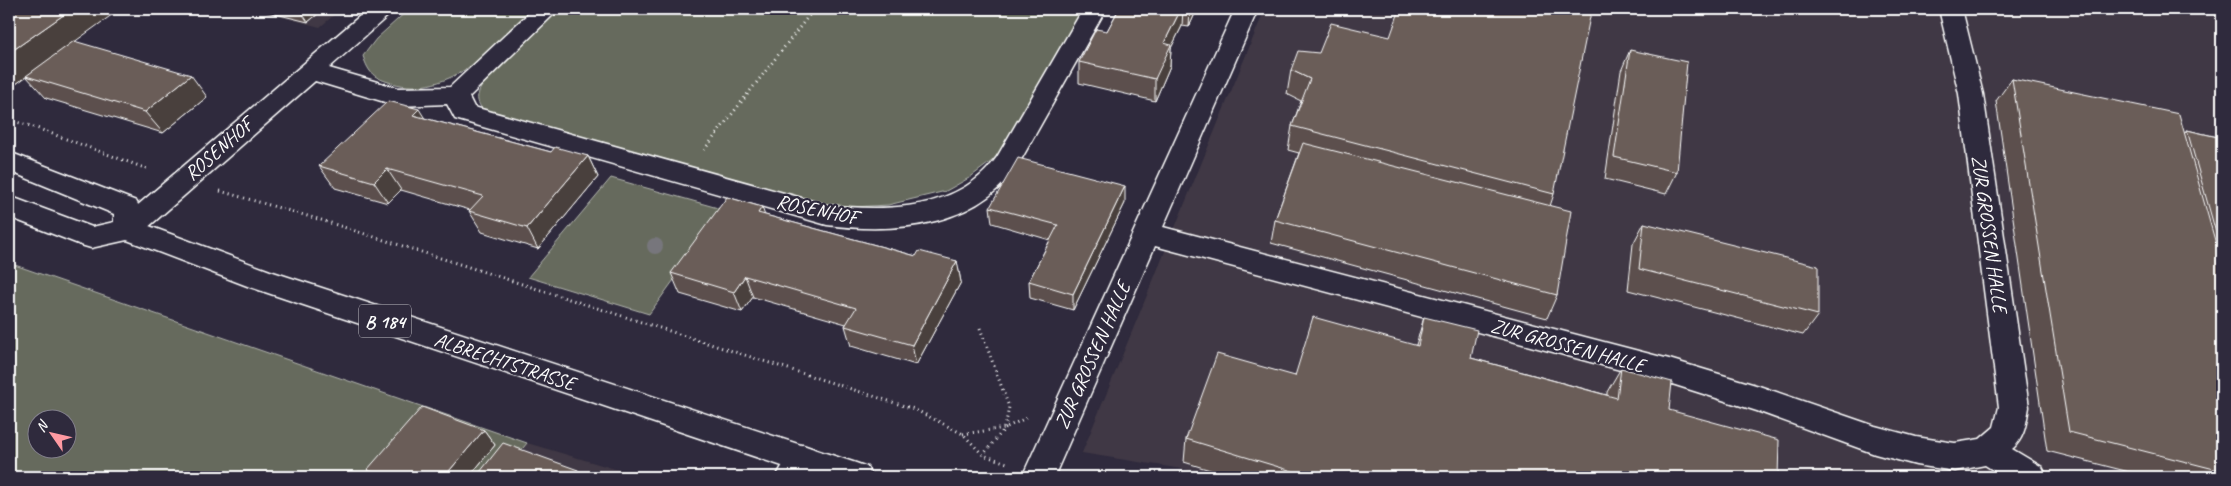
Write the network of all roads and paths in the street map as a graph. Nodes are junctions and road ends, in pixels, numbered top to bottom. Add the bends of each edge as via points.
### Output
1 (382, 9) edge
2 (546, 9) edge
3 (814, 9) edge
4 (1094, 9) edge
5 (1246, 9) edge
6 (1952, 9) edge
7 (310, 71) junction
8 (456, 96) junction
9 (9, 120) edge
10 (9, 161) edge
11 (683, 176) junction
12 (183, 180) junction
13 (9, 206) edge
14 (128, 229) junction
15 (1146, 233) junction
16 (980, 328) dead end
17 (1988, 451) junction
18 (983, 455) junction
19 (798, 468) edge
20 (1038, 476) edge
21 (856, 477) edge
22 (2031, 477) edge

1 - 7 street, ROSENHOF
2 - 8 street
3 - 11 path
4 - 11 street, ROSENHOF via 999,173 969,197 897,219 857,220 827,215
5 - 15 street, ZUR GROSSEN HALLE
6 - 17 street, ZUR GROSSEN HALLE via 1971,94 2014,407 2008,434
7 - 8 street via 398,97
7 - 12 street, ROSENHOF
8 - 11 street, ROSENHOF via 464,113
9 - 12 path
10 - 14 street via 127,208
12 - 14 street, ROSENHOF
12 - 18 path via 318,219 914,409 963,434
13 - 14 street via 91,238
14 - 19 street, ALBRECHTSTRASSE / B 184 via 260,279
15 - 17 street, ZUR GROSSEN HALLE via 1669,371 1916,451 1955,457
15 - 20 street, ZUR GROSSEN HALLE
16 - 18 path via 1010,407 1005,428
17 - 22 street
18 - 20 path
19 - 21 street, ALBRECHTSTRASSE / B 184

